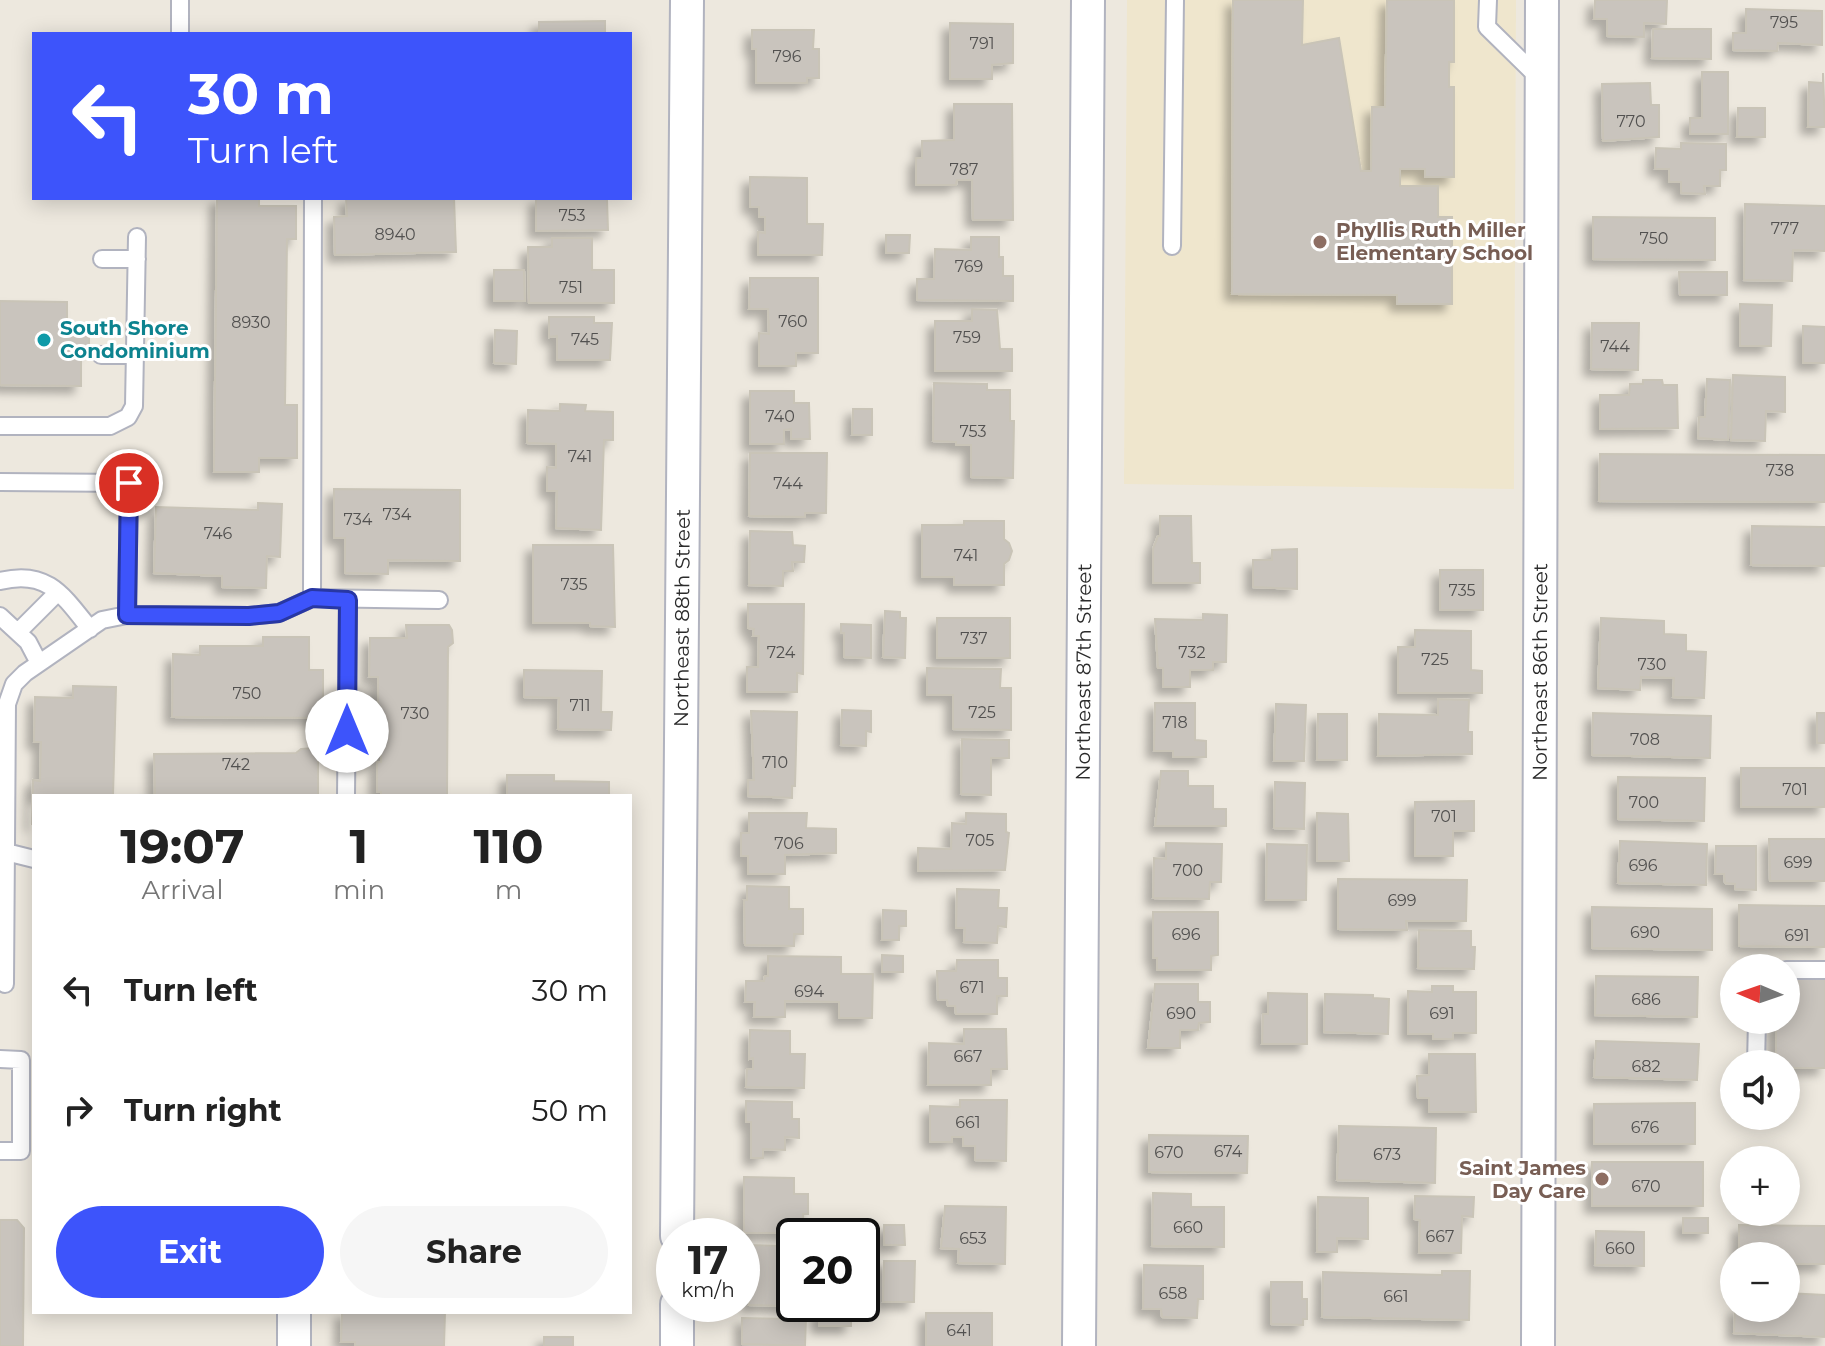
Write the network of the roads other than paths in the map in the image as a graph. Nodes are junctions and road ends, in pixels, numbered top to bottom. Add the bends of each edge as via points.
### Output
1 (180, 0) edge
2 (687, 0) edge
3 (1088, 0) edge
4 (1175, 0) edge
5 (1488, 0) edge
6 (1542, 0) edge
7 (180, 32) edge
8 (1541, 81) junction
9 (313, 200) edge
10 (137, 237) dead end
11 (1172, 246) dead end
12 (102, 259) dead end
13 (137, 259) junction
14 (101, 355) dead end
15 (135, 355) junction
16 (0, 426) edge
17 (0, 482) edge
18 (0, 581) edge
19 (57, 593) junction
20 (312, 598) junction
21 (348, 600) junction
22 (439, 600) dead end
23 (127, 615) junction
24 (0, 616) edge
25 (90, 629) junction
26 (18, 632) junction
27 (39, 663) junction
28 (346, 794) edge
29 (6, 852) junction
30 (32, 858) edge
31 (1800, 970) edge
32 (1825, 970) edge
33 (5, 984) dead end
34 (0, 1059) edge
35 (0, 1151) edge
36 (677, 1218) edge
37 (294, 1314) edge
38 (677, 1322) edge
39 (294, 1346) edge
40 (677, 1346) edge
41 (1079, 1346) edge
42 (1538, 1346) edge

1 - 7 lane
2 - 36 street, Northeast 88th Street
3 - 41 street, Northeast 87th Street
4 - 11 lane
5 - 8 lane via 1487,27
6 - 8 street, Northeast 86th Street
8 - 42 street, Northeast 86th Street
9 - 20 lane
10 - 13 lane
12 - 13 lane
13 - 15 lane
14 - 15 lane
15 - 16 lane via 134,406 121,422
17 - 23 lane via 129,483
18 - 19 lane via 21,576 43,581
19 - 25 lane
19 - 26 lane
20 - 21 lane
20 - 23 lane via 279,613
21 - 22 lane
21 - 28 lane
23 - 25 lane via 102,620
24 - 26 lane
25 - 27 lane
26 - 27 lane
27 - 29 lane via 14,684 7,704
29 - 30 lane
29 - 33 lane
31 - 32 lane
34 - 35 lane via 21,1060 21,1151
37 - 39 street
38 - 40 street

